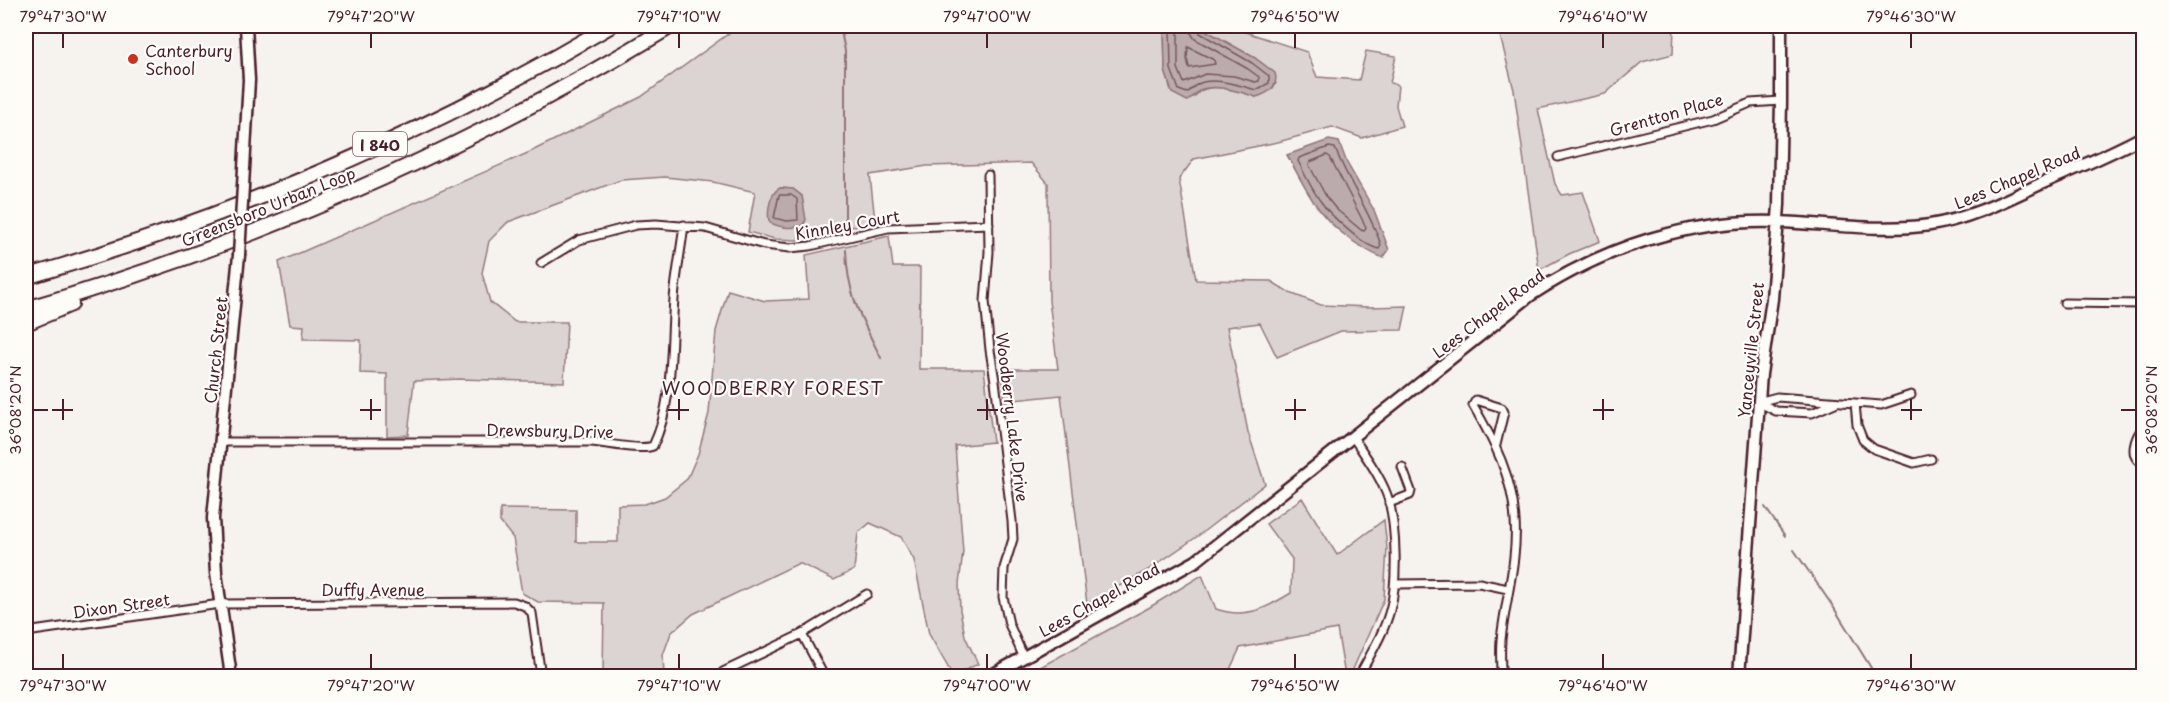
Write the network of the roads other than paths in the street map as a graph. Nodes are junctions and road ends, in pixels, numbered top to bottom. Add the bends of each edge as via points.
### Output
1 (246, 26) edge
2 (610, 26) edge
3 (671, 26) edge
4 (1780, 26) edge
5 (1781, 101) junction
6 (2144, 136) edge
7 (1558, 157) dead end
8 (988, 175) dead end
9 (1777, 222) junction
10 (989, 224) junction
11 (684, 225) junction
12 (541, 263) dead end
13 (150, 270) junction
14 (28, 276) edge
15 (2064, 303) dead end
16 (2144, 304) edge
17 (26, 309) edge
18 (26, 323) edge
19 (1911, 395) dead end
20 (1799, 399) junction
21 (1758, 402) junction
22 (1837, 402) junction
23 (1855, 404) junction
24 (1798, 412) junction
25 (2144, 426) edge
26 (1353, 437) junction
27 (220, 441) junction
28 (1496, 445) junction
29 (1931, 459) dead end
30 (2144, 465) edge
31 (1402, 467) dead end
32 (1389, 503) junction
33 (1395, 584) junction
34 (1508, 589) junction
35 (867, 594) dead end
36 (220, 604) junction
37 (26, 632) edge
38 (802, 634) junction
39 (1024, 658) junction
40 (723, 672) dead end
41 (231, 676) edge
42 (542, 676) edge
43 (824, 676) edge
44 (990, 676) edge
45 (1359, 676) edge
46 (1501, 676) edge
47 (1739, 676) edge

1 - 27 main road, Church Street, bridge via 249,80 239,255
2 - 14 highway, Greensboro Urban Loop / I 840 via 491,91 349,158 193,222
3 - 13 highway, Greensboro Urban Loop / I 840 via 535,102 413,163 267,226
4 - 5 main road, Yanceyville Street
5 - 7 street, Grentton Place via 1750,103 1713,119
5 - 9 main road, Yanceyville Street
6 - 9 main road, Lees Chapel Road via 1991,206 1946,222 1890,228
8 - 10 street, Woodberry Lake Drive
9 - 21 main road, Yanceyville Street via 1772,299
9 - 26 main road, Lees Chapel Road via 1729,223 1672,233 1584,265 1531,296
10 - 11 street, Kinnley Court via 888,228 790,248
10 - 39 street, Woodberry Lake Drive via 985,301 1013,539 1004,568 1003,597 1009,624
11 - 12 street, Kinnley Court via 619,228 579,240
11 - 27 street, Drewsbury Drive via 666,405 662,427 653,446 645,450 591,442
13 - 17 highway, Greensboro Urban Loop / I 840
13 - 18 highway
15 - 16 street
19 - 23 street via 1881,405
20 - 21 street via 1777,397
20 - 22 street
20 - 24 street
21 - 24 street via 1776,411
21 - 47 main road, Yanceyville Street
22 - 23 street
22 - 24 street via 1812,413
23 - 29 street via 1863,440 1874,449 1914,463
25 - 30 street via 2137,435 2134,453
26 - 32 street
26 - 39 main road, Lees Chapel Road via 1196,561
27 - 36 main road, Church Street via 213,519
28 - 28 street via 1473,405 1476,400 1504,412
28 - 34 street via 1515,519
31 - 32 street via 1410,495
32 - 33 street
33 - 34 street via 1479,583
33 - 45 street via 1386,622
34 - 46 street
35 - 38 street
36 - 37 street, Dixon Street
36 - 41 main road, Church Street
36 - 42 street, Duffy Avenue via 514,602 532,613
38 - 40 street
38 - 43 street
39 - 44 main road, Lees Chapel Road

